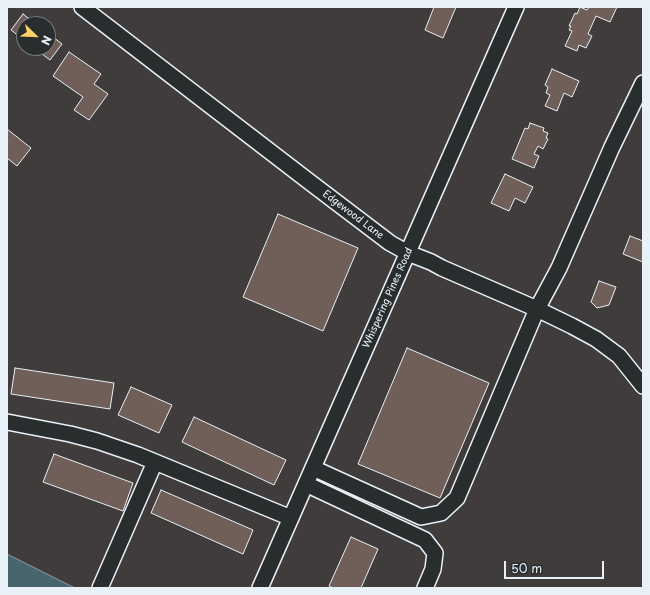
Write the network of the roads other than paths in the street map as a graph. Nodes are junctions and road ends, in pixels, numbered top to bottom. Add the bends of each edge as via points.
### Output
1 (82, 7) edge
2 (516, 7) edge
3 (643, 83) edge
4 (408, 253) junction
5 (537, 309) junction
6 (642, 383) edge
7 (7, 422) edge
8 (155, 462) junction
9 (313, 468) junction
10 (306, 484) junction
11 (291, 518) junction
12 (100, 588) edge
13 (260, 588) edge
14 (425, 588) edge

1 - 4 street, Edgewood Lane via 311,184 390,243
2 - 4 street, Whispering Pines Road
3 - 5 street via 559,268
4 - 5 street, Edgewood Lane
4 - 9 street, Whispering Pines Road
5 - 6 street, Edgewood Lane via 596,339 619,356
5 - 9 street via 457,498 441,513 421,517
7 - 8 street via 97,441
8 - 11 street
8 - 12 street
9 - 10 street, Whispering Pines Road
10 - 11 street, Whispering Pines Road
10 - 14 street via 425,540 435,553 433,569
11 - 13 street, Whispering Pines Road

